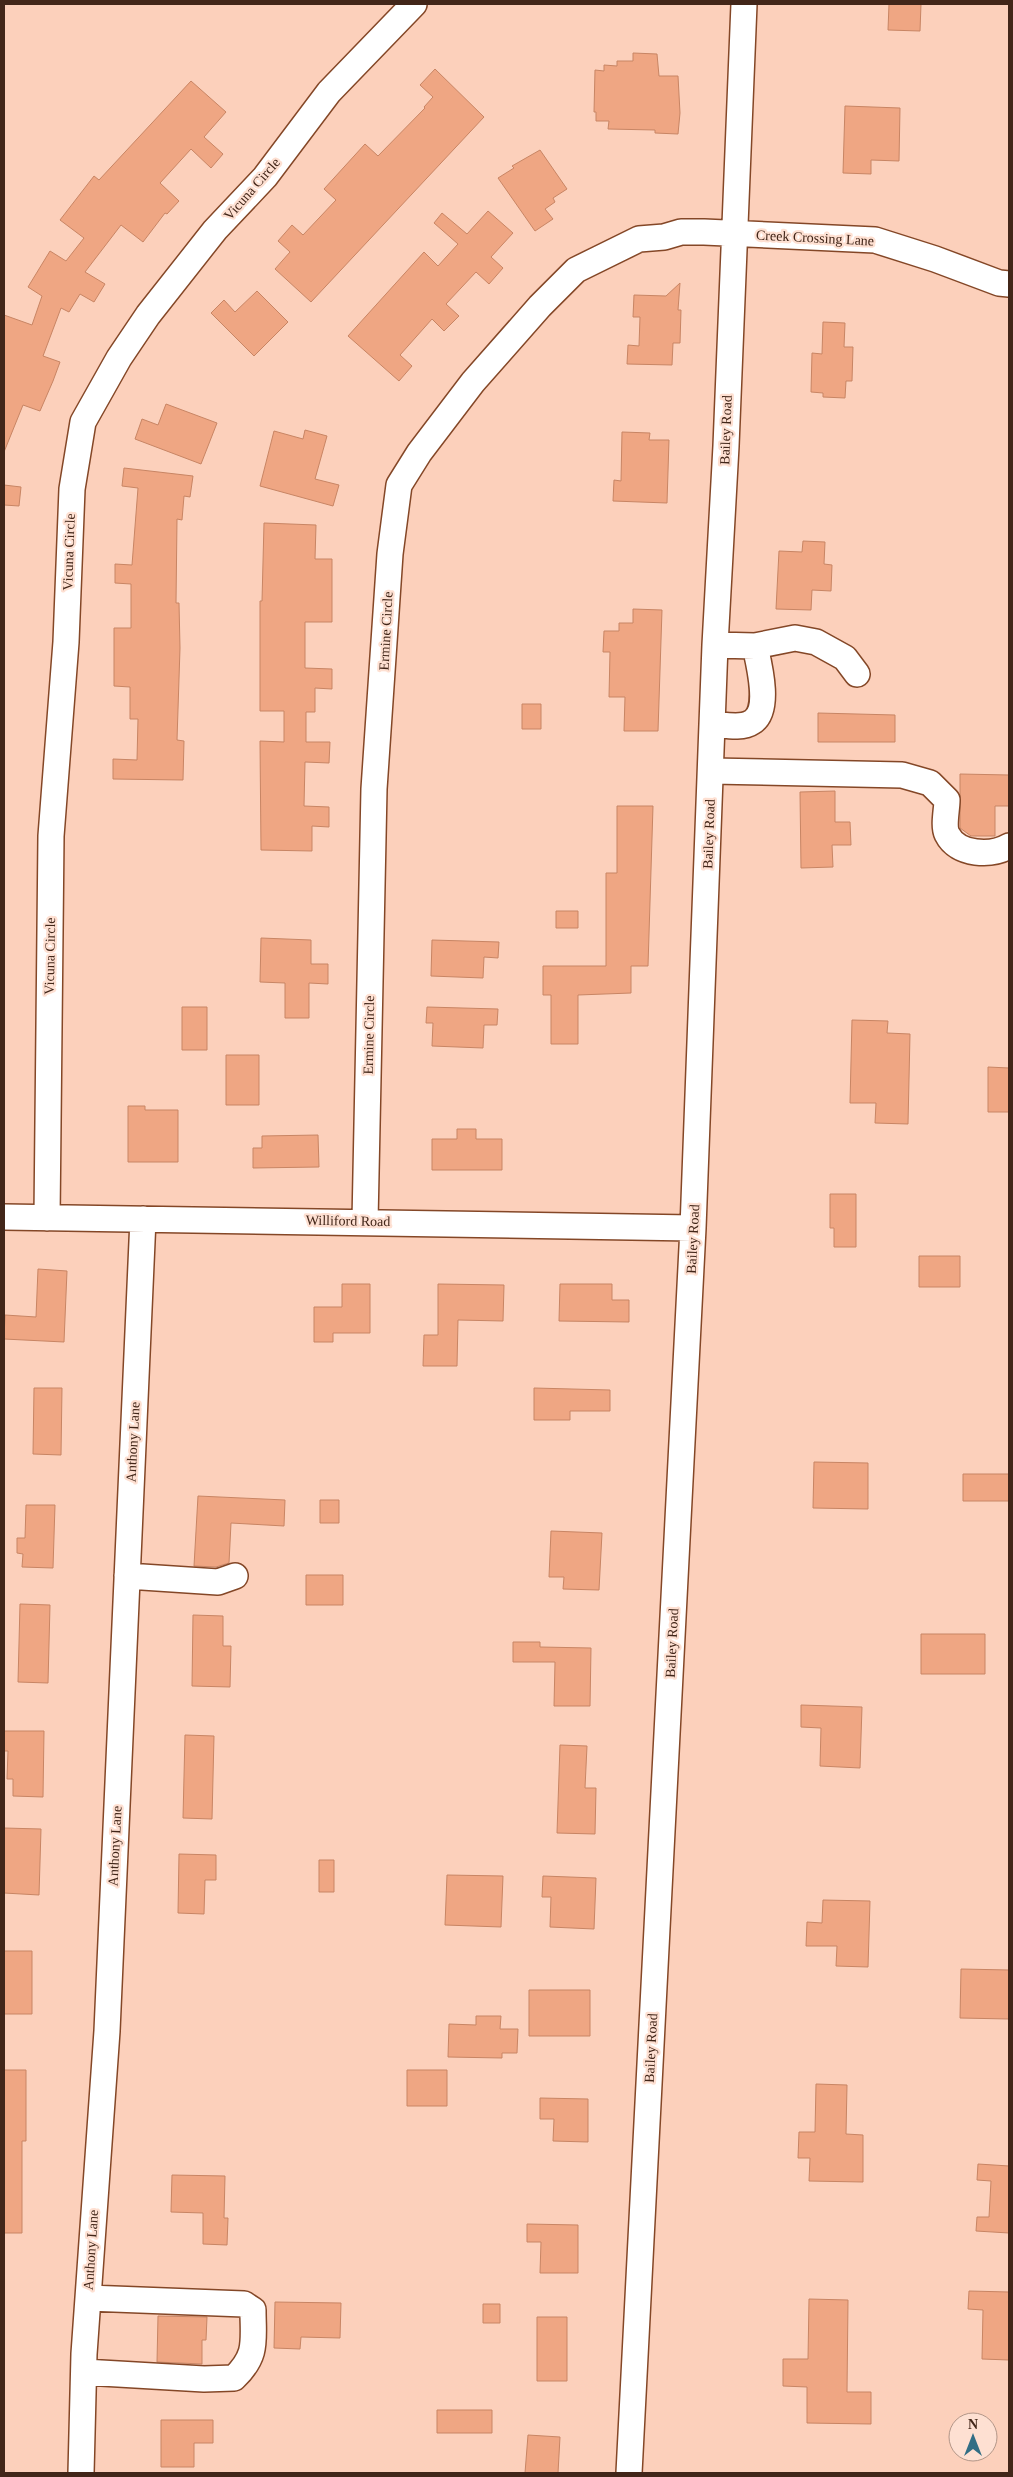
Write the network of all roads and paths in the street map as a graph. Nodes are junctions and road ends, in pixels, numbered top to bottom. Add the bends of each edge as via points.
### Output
1 (414, 4) edge
2 (744, 4) edge
3 (734, 234) junction
4 (1009, 284) edge
5 (715, 644) junction
6 (756, 646) junction
7 (857, 674) dead end
8 (713, 724) junction
9 (712, 772) junction
10 (1009, 846) edge
11 (4, 1217) edge
12 (47, 1218) junction
13 (143, 1219) junction
14 (366, 1222) junction
15 (693, 1228) junction
16 (127, 1576) junction
17 (235, 1576) dead end
18 (88, 2298) junction
19 (84, 2372) junction
20 (81, 2473) edge
21 (629, 2473) edge

1 - 12 street, Vicuna Circle via 330,92 265,177 215,230 119,358 83,422 72,489 66,642 51,836
2 - 3 street, Bailey Road
3 - 4 street, Creek Crossing Lane via 876,240
3 - 5 street, Bailey Road
3 - 14 street, Ermine Circle via 682,232 639,239 576,270 473,382 399,485 390,554 374,789
5 - 6 street
5 - 8 street, Bailey Road
6 - 7 street via 795,638 816,642 845,658
6 - 8 street via 762,684 758,717 751,723 737,726
8 - 9 street, Bailey Road
9 - 10 street via 902,775 930,783 947,800 946,833 954,844 972,852 998,853
9 - 15 street, Bailey Road
11 - 12 street, Williford Road
12 - 13 street, Williford Road
13 - 14 street, Williford Road
13 - 16 street, Anthony Lane
14 - 15 street, Williford Road
15 - 21 street, Bailey Road
16 - 17 street via 218,1582
16 - 18 street, Anthony Lane via 107,2031
18 - 19 street, Anthony Lane
18 - 19 street via 244,2304 253,2310 253,2353 234,2378
19 - 20 street, Anthony Lane

